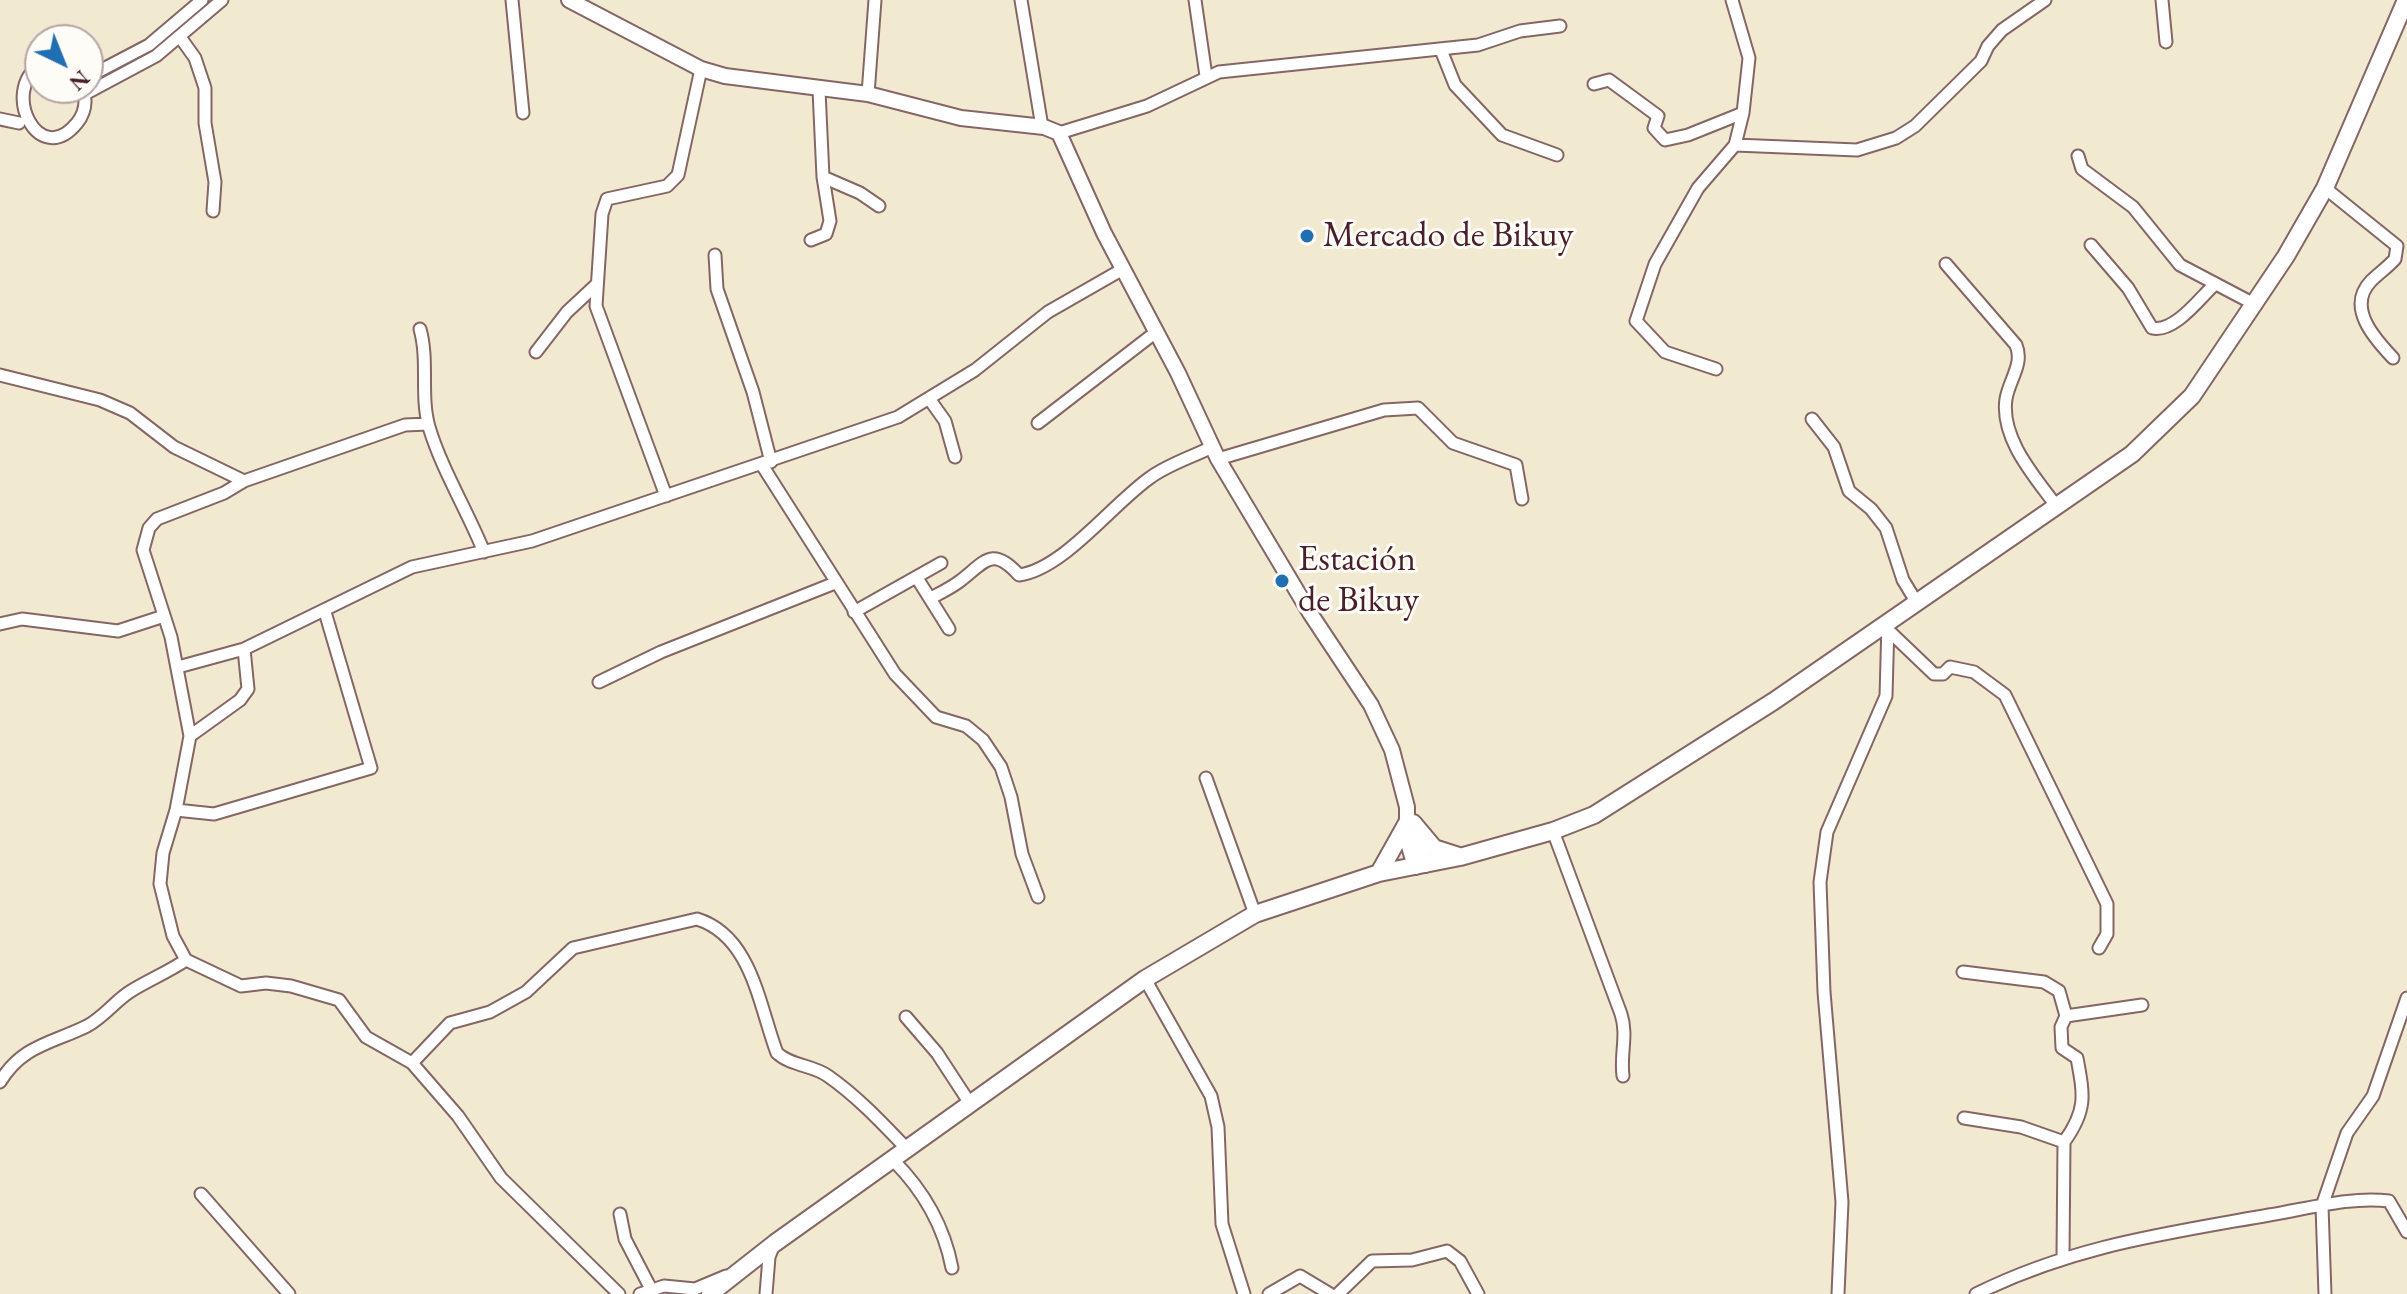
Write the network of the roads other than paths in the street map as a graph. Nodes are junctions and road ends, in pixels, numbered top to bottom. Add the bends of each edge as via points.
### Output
1 (202, 0) edge
2 (222, 0) edge
3 (512, 0) edge
4 (569, 0) edge
5 (875, 0) edge
6 (1021, 0) edge
7 (1195, 0) edge
8 (1732, 0) edge
9 (2045, 0) edge
10 (2162, 0) edge
11 (2406, 0) edge
12 (1560, 26) dead end
13 (180, 37) junction
14 (2166, 42) dead end
15 (1441, 50) junction
16 (104, 69) edge
17 (701, 69) junction
18 (24, 76) edge
19 (1206, 76) junction
20 (104, 83) edge
21 (1594, 84) dead end
22 (819, 90) junction
23 (868, 94) junction
24 (83, 104) edge
25 (523, 113) dead end
26 (1743, 113) junction
27 (0, 119) edge
28 (19, 123) junction
29 (1042, 127) junction
30 (1059, 133) junction
31 (1735, 145) junction
32 (1557, 155) dead end
33 (2078, 156) dead end
34 (823, 177) junction
35 (2325, 188) junction
36 (879, 206) dead end
37 (213, 211) dead end
38 (811, 240) dead end
39 (2091, 245) dead end
40 (715, 255) dead end
41 (1946, 264) dead end
42 (1123, 269) junction
43 (597, 284) junction
44 (2214, 285) junction
45 (580, 299) junction
46 (2256, 305) junction
47 (596, 306) junction
48 (420, 329) dead end
49 (1156, 332) junction
50 (536, 352) dead end
51 (2393, 358) dead end
52 (1716, 369) dead end
53 (0, 375) edge
54 (930, 400) junction
55 (1812, 419) dead end
56 (1038, 423) dead end
57 (428, 424) junction
58 (1215, 453) junction
59 (955, 457) dead end
60 (766, 464) junction
61 (244, 481) junction
62 (666, 496) junction
63 (1522, 499) dead end
64 (2057, 507) junction
65 (484, 552) junction
66 (941, 563) dead end
67 (917, 578) junction
68 (835, 583) junction
69 (931, 598) junction
70 (1917, 603) junction
71 (325, 612) junction
72 (854, 612) junction
73 (164, 616) junction
74 (0, 624) edge
75 (1889, 627) junction
76 (949, 629) dead end
77 (244, 649) junction
78 (178, 667) junction
79 (599, 682) dead end
80 (190, 736) junction
81 (1206, 778) dead end
82 (176, 810) junction
83 (1410, 821) junction
84 (1553, 831) junction
85 (1460, 857) junction
86 (1420, 866) junction
87 (1379, 873) junction
88 (1038, 897) dead end
89 (1255, 914) junction
90 (2099, 948) dead end
91 (186, 960) junction
92 (1963, 972) dead end
93 (1145, 979) junction
94 (2407, 998) edge
95 (2142, 1005) dead end
96 (2066, 1016) junction
97 (906, 1017) dead end
98 (412, 1063) junction
99 (1623, 1076) dead end
100 (0, 1082) edge
101 (971, 1105) junction
102 (1964, 1118) dead end
103 (2064, 1142) junction
104 (908, 1150) junction
105 (893, 1160) junction
106 (201, 1194) dead end
107 (2322, 1206) junction
108 (620, 1214) dead end
109 (2407, 1232) edge
110 (775, 1243) junction
111 (2063, 1256) junction
112 (952, 1268) dead end
113 (734, 1273) junction
114 (645, 1292) edge
115 (289, 1294) edge
116 (619, 1294) edge
117 (710, 1294) edge
118 (766, 1294) edge
119 (1244, 1294) edge
120 (1269, 1294) edge
121 (1330, 1294) edge
122 (1338, 1294) edge
123 (1478, 1294) edge
124 (1838, 1294) edge
125 (1976, 1294) edge
126 (2325, 1294) edge

1 - 16 street via 149,45
2 - 13 street
3 - 25 street
4 - 17 street
5 - 23 street
6 - 29 street
7 - 19 street
8 - 26 street via 1749,58
9 - 31 street via 2002,30 1981,61 1896,138 1857,150
10 - 14 street
11 - 35 main road
12 - 15 street
13 - 20 street via 130,72
13 - 37 street via 200,68 205,88
15 - 19 street via 1238,68
15 - 32 street via 1455,85 1502,135
17 - 22 street
17 - 43 street via 678,175 667,186 607,199
18 - 28 street via 12,101
19 - 30 street via 1147,106
21 - 26 street via 1609,80 1658,116 1654,128 1665,140
22 - 23 street
22 - 34 street
23 - 29 street via 961,118
24 - 28 street via 81,118 63,135 39,136
26 - 31 street
27 - 28 street
29 - 30 street
30 - 42 street
31 - 52 street via 1698,188 1655,264 1636,321 1665,352
33 - 44 street via 2082,169 2133,207 2180,265
34 - 36 street
34 - 38 street via 829,230
35 - 46 main road
35 - 51 street via 2397,246 2395,259 2369,282 2362,298 2364,323
39 - 44 street via 2128,288 2152,328 2170,326
40 - 60 street via 717,289 753,392
41 - 64 street via 2016,345 2020,355 2005,410 2024,462
42 - 49 street
42 - 54 street via 1048,312
43 - 45 street
43 - 47 street
44 - 46 street
45 - 47 street
45 - 50 street
46 - 64 main road via 2214,369 2177,412 2132,454
47 - 62 street
48 - 57 street
49 - 56 street
49 - 58 street
53 - 61 street via 100,400 130,413 174,447
54 - 59 street via 945,421
54 - 60 street via 898,417
55 - 70 street via 1834,447 1849,491 1886,528 1903,580
57 - 61 street via 405,425
57 - 65 street
58 - 63 street via 1384,410 1418,408 1453,443 1516,465
58 - 69 street via 1153,475 1082,539 1030,574 1019,575 996,558 982,561
58 - 83 street via 1371,705 1392,750
60 - 62 street
60 - 68 street
61 - 73 street via 166,513 149,528 143,550
62 - 65 street
64 - 70 main road
65 - 71 street via 412,567
66 - 67 street
67 - 69 street
67 - 72 street
68 - 72 street
68 - 79 street
69 - 76 street
70 - 75 main road
71 - 77 street
71 - 82 street via 371,768 214,814
72 - 88 street via 895,674 924,705 936,717 966,726 1001,767
73 - 74 street via 118,631 22,619
73 - 78 street
75 - 84 main road via 1594,815
75 - 90 street via 1934,674 1950,667 1974,672 2005,695 2107,904 2107,934
75 - 124 street via 1886,696 1827,832 1820,882 1842,1202
77 - 78 street
77 - 80 street via 248,689
78 - 80 street
80 - 82 street
81 - 89 street
82 - 91 street via 160,884 173,936
83 - 85 main road via 1434,848
83 - 86 street via 1409,847
83 - 87 main road
84 - 85 main road
84 - 99 street via 1625,1026
85 - 86 main road
86 - 87 main road
87 - 89 main road
89 - 93 main road
91 - 98 street via 241,986 291,986 339,1000 366,1037
91 - 100 street via 130,991 87,1026 28,1053
92 - 96 street via 2044,982 2059,991
93 - 101 main road
93 - 119 street via 1211,1096 1218,1127 1222,1224
94 - 107 street via 2373,1096 2347,1133
95 - 96 street
96 - 103 street via 2062,1048 2077,1058 2082,1106 2080,1119
97 - 101 street
98 - 104 street via 450,1023 490,1012 526,992 573,948 697,919 729,937 740,955 777,1053 826,1075
98 - 116 street via 501,1178
101 - 104 main road
102 - 103 street via 2021,1127
103 - 111 street
104 - 105 main road
105 - 110 main road
105 - 112 street via 927,1201
106 - 115 street
107 - 109 street via 2389,1201
107 - 111 street
107 - 126 street
108 - 114 street
110 - 113 main road
110 - 118 street
111 - 125 street
113 - 114 street via 695,1289 677,1285
113 - 117 main road
120 - 121 street via 1300,1276
122 - 123 street via 1372,1261 1412,1260 1447,1251 1460,1261

